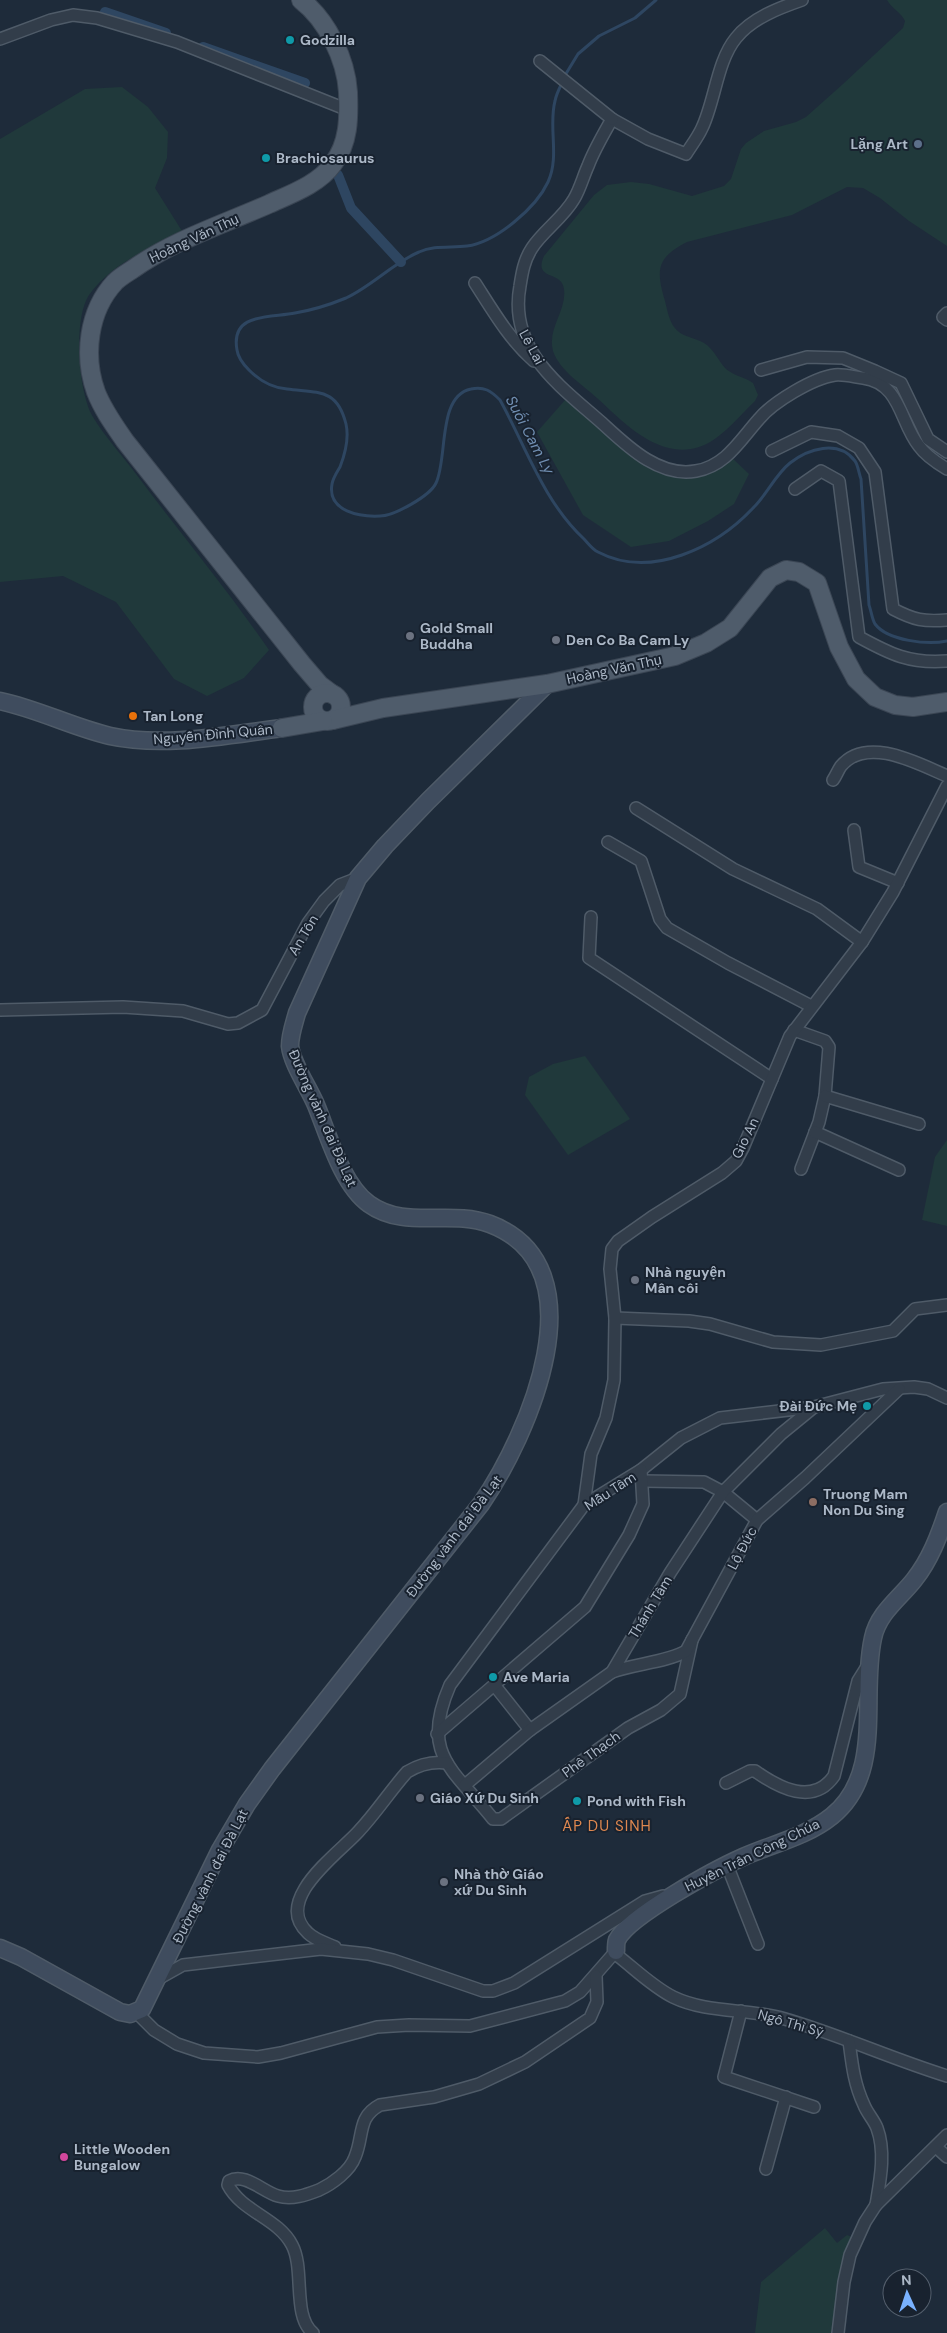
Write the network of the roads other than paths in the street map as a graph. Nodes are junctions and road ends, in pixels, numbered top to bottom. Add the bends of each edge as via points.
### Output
1 (301, 0) edge
2 (802, 0) edge
3 (0, 39) edge
4 (540, 61) dead end
5 (348, 110) junction
6 (612, 119) junction
7 (475, 283) dead end
8 (947, 313) edge
9 (947, 320) edge
10 (541, 366) junction
11 (761, 370) dead end
12 (772, 451) dead end
13 (947, 452) edge
14 (947, 469) edge
15 (795, 489) dead end
16 (947, 620) edge
17 (859, 637) junction
18 (839, 647) junction
19 (947, 661) edge
20 (302, 664) junction
21 (547, 684) junction
22 (335, 696) junction
23 (0, 701) edge
24 (947, 702) edge
25 (314, 703) junction
26 (383, 708) junction
27 (328, 721) junction
28 (282, 728) junction
29 (947, 776) edge
30 (834, 780) dead end
31 (947, 786) edge
32 (636, 808) dead end
33 (854, 830) dead end
34 (608, 842) dead end
35 (358, 878) junction
36 (898, 883) junction
37 (591, 917) dead end
38 (862, 942) junction
39 (811, 1006) junction
40 (0, 1010) edge
41 (794, 1030) junction
42 (772, 1078) junction
43 (824, 1096) junction
44 (919, 1124) dead end
45 (815, 1132) junction
46 (801, 1169) dead end
47 (899, 1170) dead end
48 (947, 1305) edge
49 (615, 1318) junction
50 (899, 1389) junction
51 (947, 1398) edge
52 (814, 1407) junction
53 (642, 1476) junction
54 (723, 1492) junction
55 (584, 1505) junction
56 (947, 1512) edge
57 (757, 1520) junction
58 (692, 1640) junction
59 (869, 1664) junction
60 (612, 1672) junction
61 (495, 1686) junction
62 (530, 1730) junction
63 (437, 1734) junction
64 (447, 1763) junction
65 (726, 1783) dead end
66 (465, 1785) junction
67 (728, 1865) junction
68 (677, 1892) junction
69 (758, 1944) dead end
70 (0, 1948) edge
71 (616, 1951) junction
72 (346, 1952) junction
73 (596, 1976) junction
74 (158, 1979) junction
75 (741, 2011) junction
76 (136, 2012) junction
77 (849, 2041) junction
78 (947, 2076) edge
79 (786, 2097) junction
80 (814, 2107) dead end
81 (947, 2135) edge
82 (936, 2147) junction
83 (947, 2157) edge
84 (766, 2169) dead end
85 (876, 2205) junction
86 (313, 2333) edge
87 (838, 2333) edge

1 - 5 main road, Hoàng Văn Thụ via 326,29 341,58 348,85
2 - 6 street via 756,21 736,38 725,57 702,128 686,154 648,139
3 - 5 street via 73,15 97,18 177,42
4 - 6 street
5 - 20 main road, Hoàng Văn Thụ via 344,145 333,165 319,178 295,192 150,257 116,282 103,298 93,319 90,337 90,368 105,412
6 - 10 street, Lê Lai via 573,200 532,248 523,266 518,319 524,338
7 - 10 street via 519,348
8 - 9 street via 943,317
10 - 14 street, Lê Lai via 626,445 648,460 673,470 694,472 715,466 761,416 796,390 835,375 866,378 887,389 901,409 918,446
11 - 13 street via 807,357 843,358 876,370 901,383 928,438
12 - 16 street via 811,432 838,436 858,448 875,472 893,609 912,619 928,622
15 - 17 street via 821,472 839,481
17 - 18 street
17 - 19 street via 892,655 909,660
18 - 21 main road, Hoàng Văn Thụ via 817,583 800,572 786,570 770,578 730,628 706,643 675,656
18 - 24 main road, Hoàng Văn Thụ via 856,679 875,696 895,705 914,707
20 - 22 main road, Hoàng Văn Thụ via 320,685
20 - 25 main road, Hoàng Văn Thụ via 313,687
21 - 26 main road, Hoàng Văn Thụ
21 - 35 main road, An Tôn via 404,826
22 - 25 main road via 322,694
22 - 26 main road, Hoàng Văn Thụ via 359,706
22 - 27 main road via 340,714
23 - 28 main road, Nguyễn Đình Quân via 93,732 139,741 202,738
25 - 27 main road via 315,715
25 - 28 main road via 302,717
26 - 27 main road, Hoàng Văn Thụ
27 - 28 main road, Hoàng Văn Thụ
29 - 30 street via 895,754 879,752 850,760 841,766
31 - 36 street, Gio An
32 - 38 street via 733,870 817,909
33 - 36 street via 859,867
34 - 39 street via 641,861 660,919 667,928
35 - 40 street, An Tôn via 340,885 324,901 308,923 262,1010 238,1023 228,1024 183,1011 123,1007
35 - 74 main road, Đường vành đai Đà Lạt via 297,1013 291,1036 292,1055 352,1187 368,1203 396,1216 471,1220 488,1224 515,1237 530,1252 542,1270 548,1294 549,1318 544,1357 535,1396 521,1434 492,1488 259,1786 220,1850
36 - 38 street, Gio An
37 - 42 street via 589,958
38 - 39 street, Gio An
39 - 41 street, Gio An
41 - 42 street, Gio An
41 - 43 street via 825,1041 830,1047
42 - 49 street, Gio An via 736,1161 697,1191 618,1241 612,1249 610,1269
43 - 44 street
43 - 45 street
45 - 46 street
45 - 47 street
48 - 49 street via 915,1309 893,1331 820,1345 773,1342 689,1321
49 - 55 street, Gio An via 614,1380 606,1418 591,1454
50 - 51 street, Mẫu Tâm via 928,1389
50 - 52 street, Mẫu Tâm via 883,1389
50 - 57 street, Lộ Đức
52 - 53 street, Mẫu Tâm via 720,1418 681,1438
52 - 54 street, Thánh Tâm
53 - 54 street via 704,1482
53 - 55 street, Mẫu Tâm
53 - 61 street via 643,1504 629,1535 585,1607
54 - 57 street
54 - 60 street, Thánh Tâm via 670,1573
55 - 63 street, Mẫu Tâm via 450,1685 443,1701
56 - 59 main road, Huyền Trân Công Chúa via 933,1549 914,1579 880,1620 873,1635
57 - 58 street, Lộ Đức
58 - 60 street, Lộ Đức via 686,1651 678,1656
58 - 66 street, Phê Thạch via 680,1694 501,1819 493,1819
59 - 65 street via 858,1681 834,1776 826,1786 804,1793 755,1771
59 - 67 main road, Huyền Trân Công Chúa via 866,1753 863,1772 850,1796 832,1816 812,1828
60 - 62 street, Thánh Tâm
61 - 62 street
61 - 63 street
62 - 66 street, Thánh Tâm
63 - 64 street, Mẫu Tâm via 440,1751
64 - 66 street, Mẫu Tâm
64 - 72 street via 430,1762 407,1772 358,1832 301,1891 298,1911 301,1925 309,1934
67 - 68 main road, Huyền Trân Công Chúa
67 - 69 street
68 - 71 main road, Huyền Trân Công Chúa via 625,1930 617,1941
68 - 72 street via 645,1901 514,1983 493,1991 483,1991 393,1960
70 - 76 main road via 120,2012
71 - 73 street, Huyền Trân Công Chúa
71 - 75 street, Ngô Thì Sỹ via 625,1962 674,1997 698,2005
72 - 74 street via 321,1949 207,1961 183,1965
73 - 76 street, Huyền Trân Công Chúa via 565,2001 470,2026 377,2028 258,2057 227,2056 186,2048 154,2030
73 - 86 street via 598,2002 590,2018 525,2062 479,2084 372,2109 362,2122 355,2158 341,2174 320,2189 291,2198 242,2179 229,2181 232,2193 292,2243 299,2271 302,2314
74 - 76 main road, Đường vành đai Đà Lạt via 146,2003
75 - 77 street, Ngô Thì Sỹ via 787,2019
75 - 79 street via 724,2078
77 - 78 street, Ngô Thì Sỹ
77 - 85 street via 854,2080 877,2128 881,2180
79 - 80 street
79 - 84 street
81 - 82 street
82 - 83 street
82 - 85 street
85 - 87 street via 850,2255

